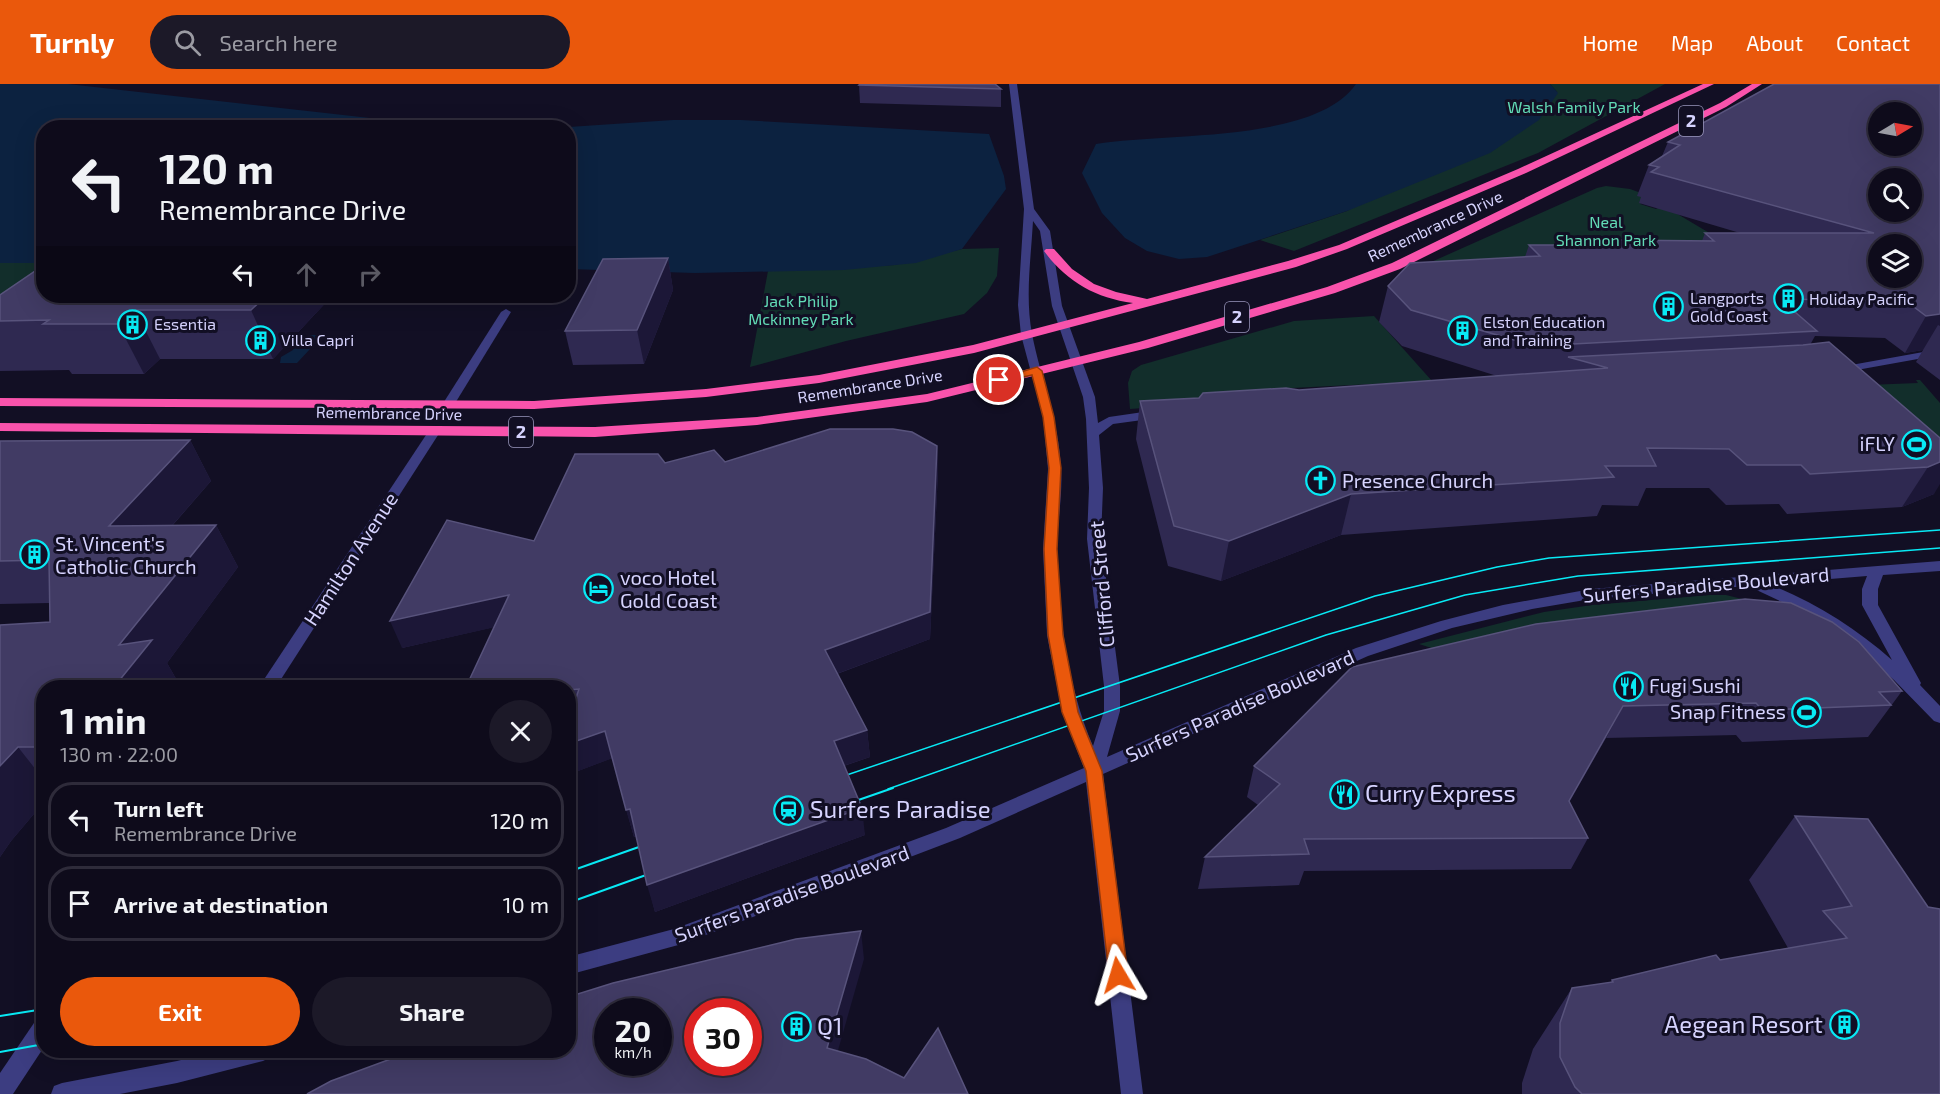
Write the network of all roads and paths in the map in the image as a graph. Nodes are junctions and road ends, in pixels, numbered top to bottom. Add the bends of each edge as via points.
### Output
1 (1013, 84) edge
2 (1710, 84) edge
3 (1758, 84) edge
4 (1029, 209) junction
5 (1050, 251) junction
6 (1157, 301) junction
7 (506, 312) dead end
8 (1062, 325) junction
9 (1028, 335) junction
10 (1940, 352) edge
11 (1076, 361) junction
12 (1037, 371) junction
13 (1831, 371) edge
14 (0, 402) edge
15 (448, 405) junction
16 (1167, 414) edge
17 (0, 427) edge
18 (434, 432) junction
19 (1093, 434) junction
20 (1940, 566) edge
21 (1877, 571) junction
22 (1747, 582) junction
23 (272, 680) edge
24 (1919, 693) junction
25 (1940, 717) edge
26 (1094, 771) junction
27 (576, 964) edge
28 (36, 1039) edge
29 (232, 1058) edge
30 (0, 1093) edge
31 (62, 1094) edge
32 (1132, 1094) edge

1 - 4 street
2 - 6 highway, Remembrance Drive / 2 via 1522,171 1343,247
3 - 11 highway, Remembrance Drive / 2 via 1723,105 1396,266 1331,290
4 - 5 street, Clifford Street via 1045,231
4 - 9 street, Clifford Street via 1022,298
5 - 6 highway via 1064,269 1085,285 1117,297
5 - 8 street, Clifford Street
6 - 8 highway, Remembrance Drive / 2
7 - 15 street
8 - 9 highway, Remembrance Drive / 2
8 - 11 street, Clifford Street
9 - 12 street, Clifford Street
9 - 15 highway, Remembrance Drive / 2 via 966,351 741,389 596,402
10 - 13 street
11 - 12 highway, Remembrance Drive / 2
11 - 19 street, Clifford Street via 1089,398
12 - 18 highway, Remembrance Drive / 2 via 927,398 757,421 595,432
12 - 26 street, Clifford Street via 1049,417 1055,468 1050,549 1055,635 1070,712
14 - 15 highway, Remembrance Drive / 2
16 - 19 street via 1109,421
17 - 18 highway, Remembrance Drive / 2
18 - 23 street, Hamilton Avenue
19 - 26 street, Clifford Street via 1094,539 1112,686 1112,711
20 - 21 street, Surfers Paradise Boulevard
21 - 22 street, Surfers Paradise Boulevard
21 - 24 street via 1870,589 1870,605
22 - 24 street via 1827,619
22 - 26 street, Surfers Paradise Boulevard via 1558,598 1431,627 1362,652
24 - 25 street
26 - 27 street, Surfers Paradise Boulevard via 953,833 799,893 675,938
26 - 32 street, Clifford Street
28 - 30 street
29 - 31 street

